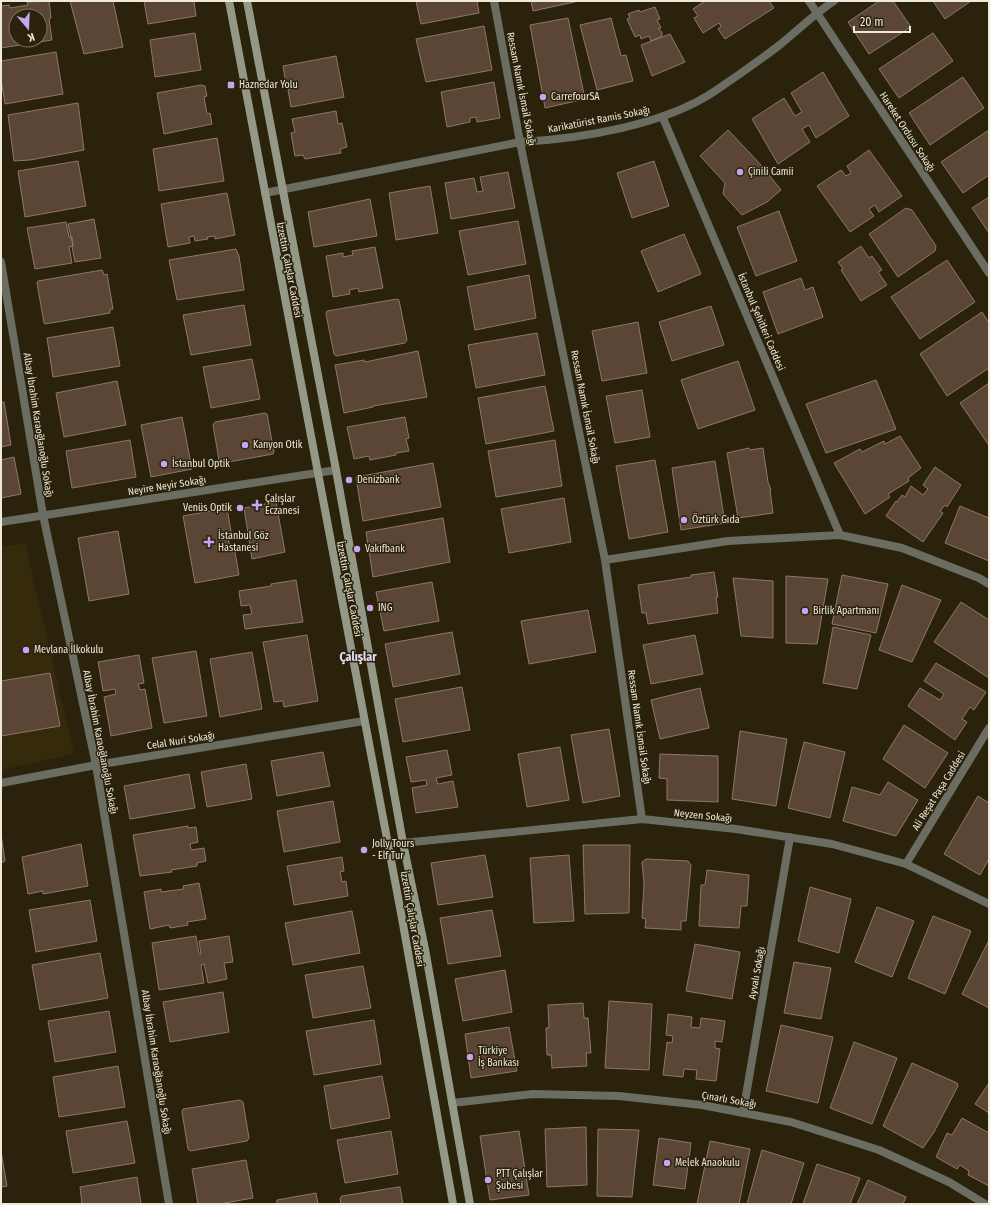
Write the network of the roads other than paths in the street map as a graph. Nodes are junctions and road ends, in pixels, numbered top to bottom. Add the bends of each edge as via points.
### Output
1 (229, 1) edge
2 (248, 1) edge
3 (494, 1) edge
4 (809, 1) edge
5 (834, 1) edge
6 (816, 12) junction
7 (663, 118) junction
8 (520, 142) junction
9 (282, 190) junction
10 (264, 193) junction
11 (1, 262) edge
12 (989, 272) edge
13 (336, 470) junction
14 (317, 472) junction
15 (43, 515) junction
16 (1, 522) edge
17 (840, 534) junction
18 (605, 560) junction
19 (989, 584) edge
20 (364, 721) junction
21 (989, 728) edge
22 (96, 765) junction
23 (1, 783) edge
24 (642, 819) junction
25 (790, 838) junction
26 (403, 843) junction
27 (906, 864) junction
28 (989, 904) edge
29 (452, 1103) junction
30 (743, 1112) junction
31 (169, 1204) edge
32 (453, 1204) edge
33 (470, 1204) edge
34 (985, 1204) edge

1 - 10 main road, İzzettin Çalışlar Caddesi
2 - 9 main road, İzzettin Çalışlar Caddesi
3 - 8 street, Ressam Namık İsmail Sokağı
4 - 6 street, Hareket Ordusu Sokağı
5 - 6 street, Karikatürist Ramis Sokağı
6 - 7 street, Karikatürist Ramis Sokağı via 777,47 714,92
6 - 12 street, Hareket Ordusu Sokağı
7 - 8 street, Karikatürist Ramis Sokağı via 560,140
7 - 17 street, İstanbul Şehitleri Caddesi
8 - 9 street, Karikatürist Ramis Sokağı
8 - 18 street, Ressam Namık İsmail Sokağı
9 - 10 street, Karikatürist Ramis Sokağı
9 - 13 main road, İzzettin Çalışlar Caddesi
10 - 14 main road, İzzettin Çalışlar Caddesi
11 - 15 street, Albay İbrahim Karaoğlanoğlu Sokağı
13 - 14 street, Neyire Neyir Sokağı
13 - 26 main road, İzzettin Çalışlar Caddesi
14 - 15 street, Neyire Neyir Sokağı
14 - 20 main road, İzzettin Çalışlar Caddesi
15 - 16 street, Neyire Neyir Sokağı
15 - 22 street, Albay İbrahim Karaoğlanoğlu Sokağı
17 - 18 street via 728,541
17 - 19 street via 902,548
18 - 24 street, Ressam Namık İsmail Sokağı
20 - 22 street, Celal Nuri Sokağı
20 - 32 main road, İzzettin Çalışlar Caddesi
21 - 27 street, Ali Reşat Paşa Caddesi
22 - 23 street, Celal Nuri Sokağı
22 - 31 street, Albay İbrahim Karaoğlanoğlu Sokağı
24 - 25 street, Neyzen Sokağı via 736,829
24 - 26 street, Neyzen Sokağı
25 - 27 street, Neyzen Sokağı via 832,844
25 - 30 street, Ayvalı Sokağı
26 - 29 main road, İzzettin Çalışlar Caddesi
27 - 28 street, Neyzen Sokağı
29 - 30 street, Çınarlı Sokağı via 533,1094 619,1096
29 - 33 main road, İzzettin Çalışlar Caddesi
30 - 34 street, Çınarlı Sokağı via 791,1122 879,1150 948,1182

